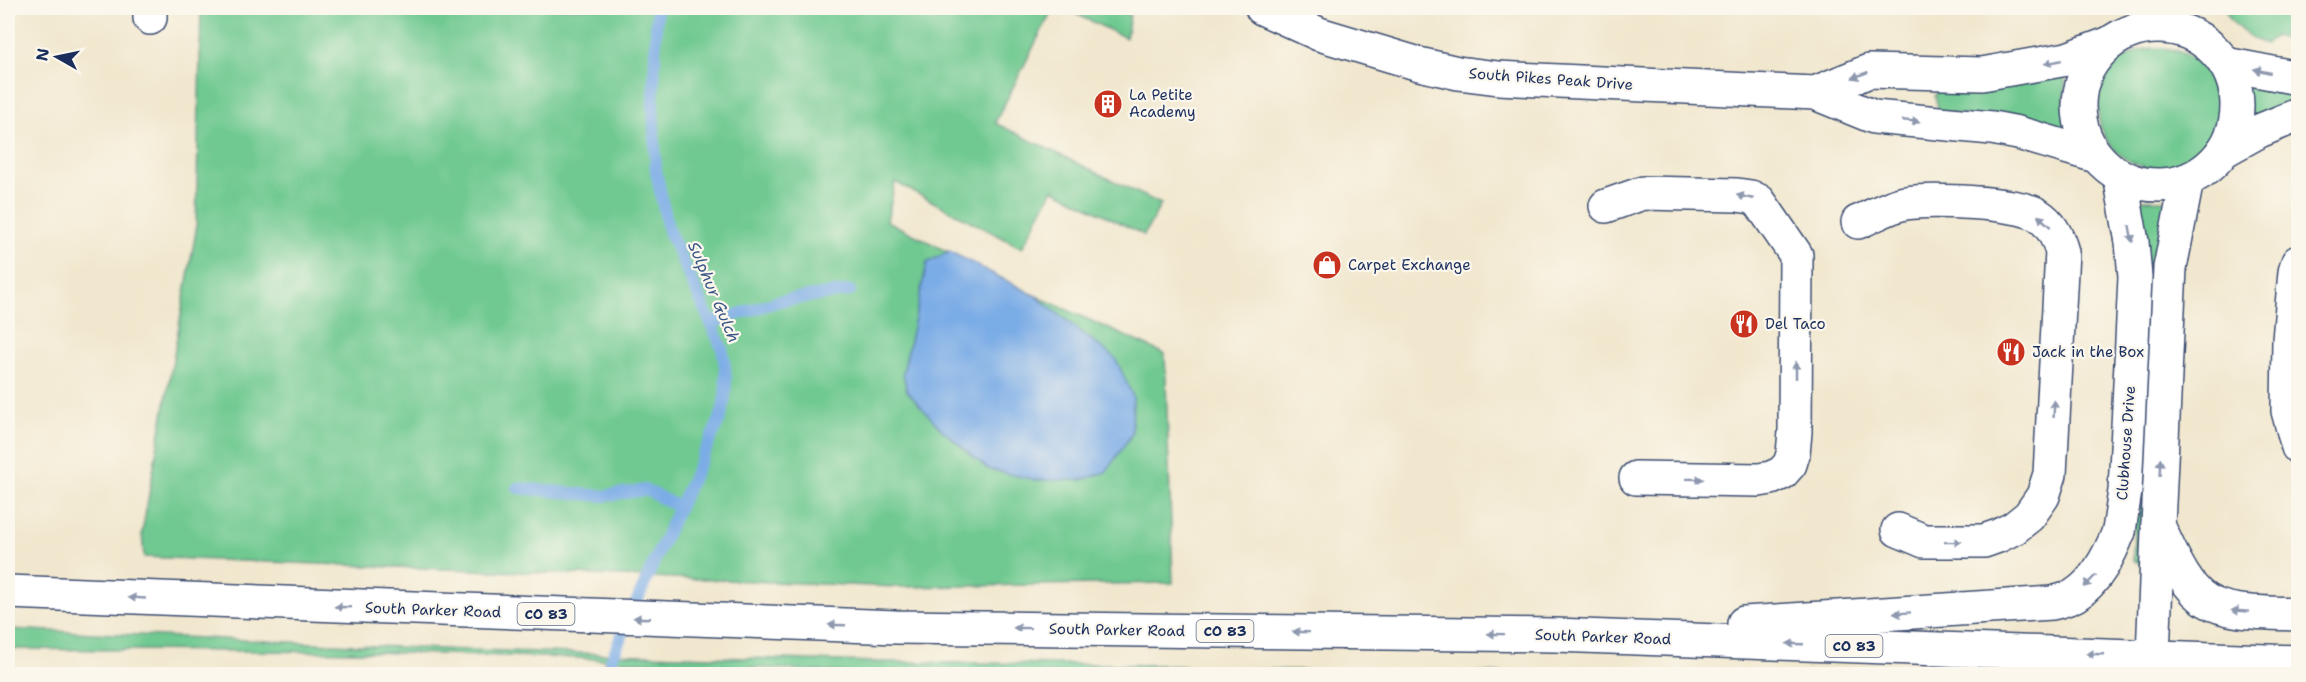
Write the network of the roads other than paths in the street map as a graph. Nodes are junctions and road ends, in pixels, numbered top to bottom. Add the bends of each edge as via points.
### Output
1 (1262, 8) edge
2 (2109, 44) junction
3 (2225, 64) junction
4 (2298, 78) edge
5 (1815, 93) junction
6 (2298, 115) edge
7 (2223, 151) junction
8 (2108, 166) junction
9 (2187, 180) junction
10 (1606, 206) dead end
11 (1858, 222) dead end
12 (2298, 262) edge
13 (2298, 447) edge
14 (1636, 478) dead end
15 (2158, 525) junction
16 (1898, 530) dead end
17 (8, 592) edge
18 (2298, 614) edge
19 (1555, 635) junction
20 (2298, 662) edge
21 (2150, 665) edge

1 - 5 main road, South Pikes Peak Drive via 1319,34 1458,73
2 - 3 main road via 2126,33 2147,27 2169,27 2207,44
2 -> 5 main road, South Pikes Peak Drive via 2067,59 1982,74 1869,71
2 - 8 main road via 2089,68 2079,97 2082,128
4 -> 3 main road
3 - 7 main road via 2235,85 2237,108 2234,131
5 -> 8 main road, South Pikes Peak Drive via 1874,117 1992,128
6 - 7 main road
7 - 9 main road via 2201,173
8 - 9 main road via 2136,183 2171,185
8 -> 19 main road, Clubhouse Drive via 2132,242 2135,277 2125,491 2119,531 2109,556 2075,595 2052,603
15 -> 9 main road via 2170,268
14 -> 10 main road via 1759,480 1782,473 1790,464 1795,432 1796,255 1759,201 1751,197 1643,193
16 -> 11 main road via 1924,541 1984,541 2014,528 2029,516 2043,496 2050,474 2062,252 2058,235 2045,220 2031,211 2008,206 1903,203
12 - 13 main road via 2289,340 2288,411
18 -> 15 main road via 2231,611 2208,604 2187,583
15 - 21 main road
19 -> 17 main road, South Parker Road / CO 83 via 896,627
21 -> 19 main road, South Parker Road / CO 83
20 - 21 main road, South Parker Road / CO 83

